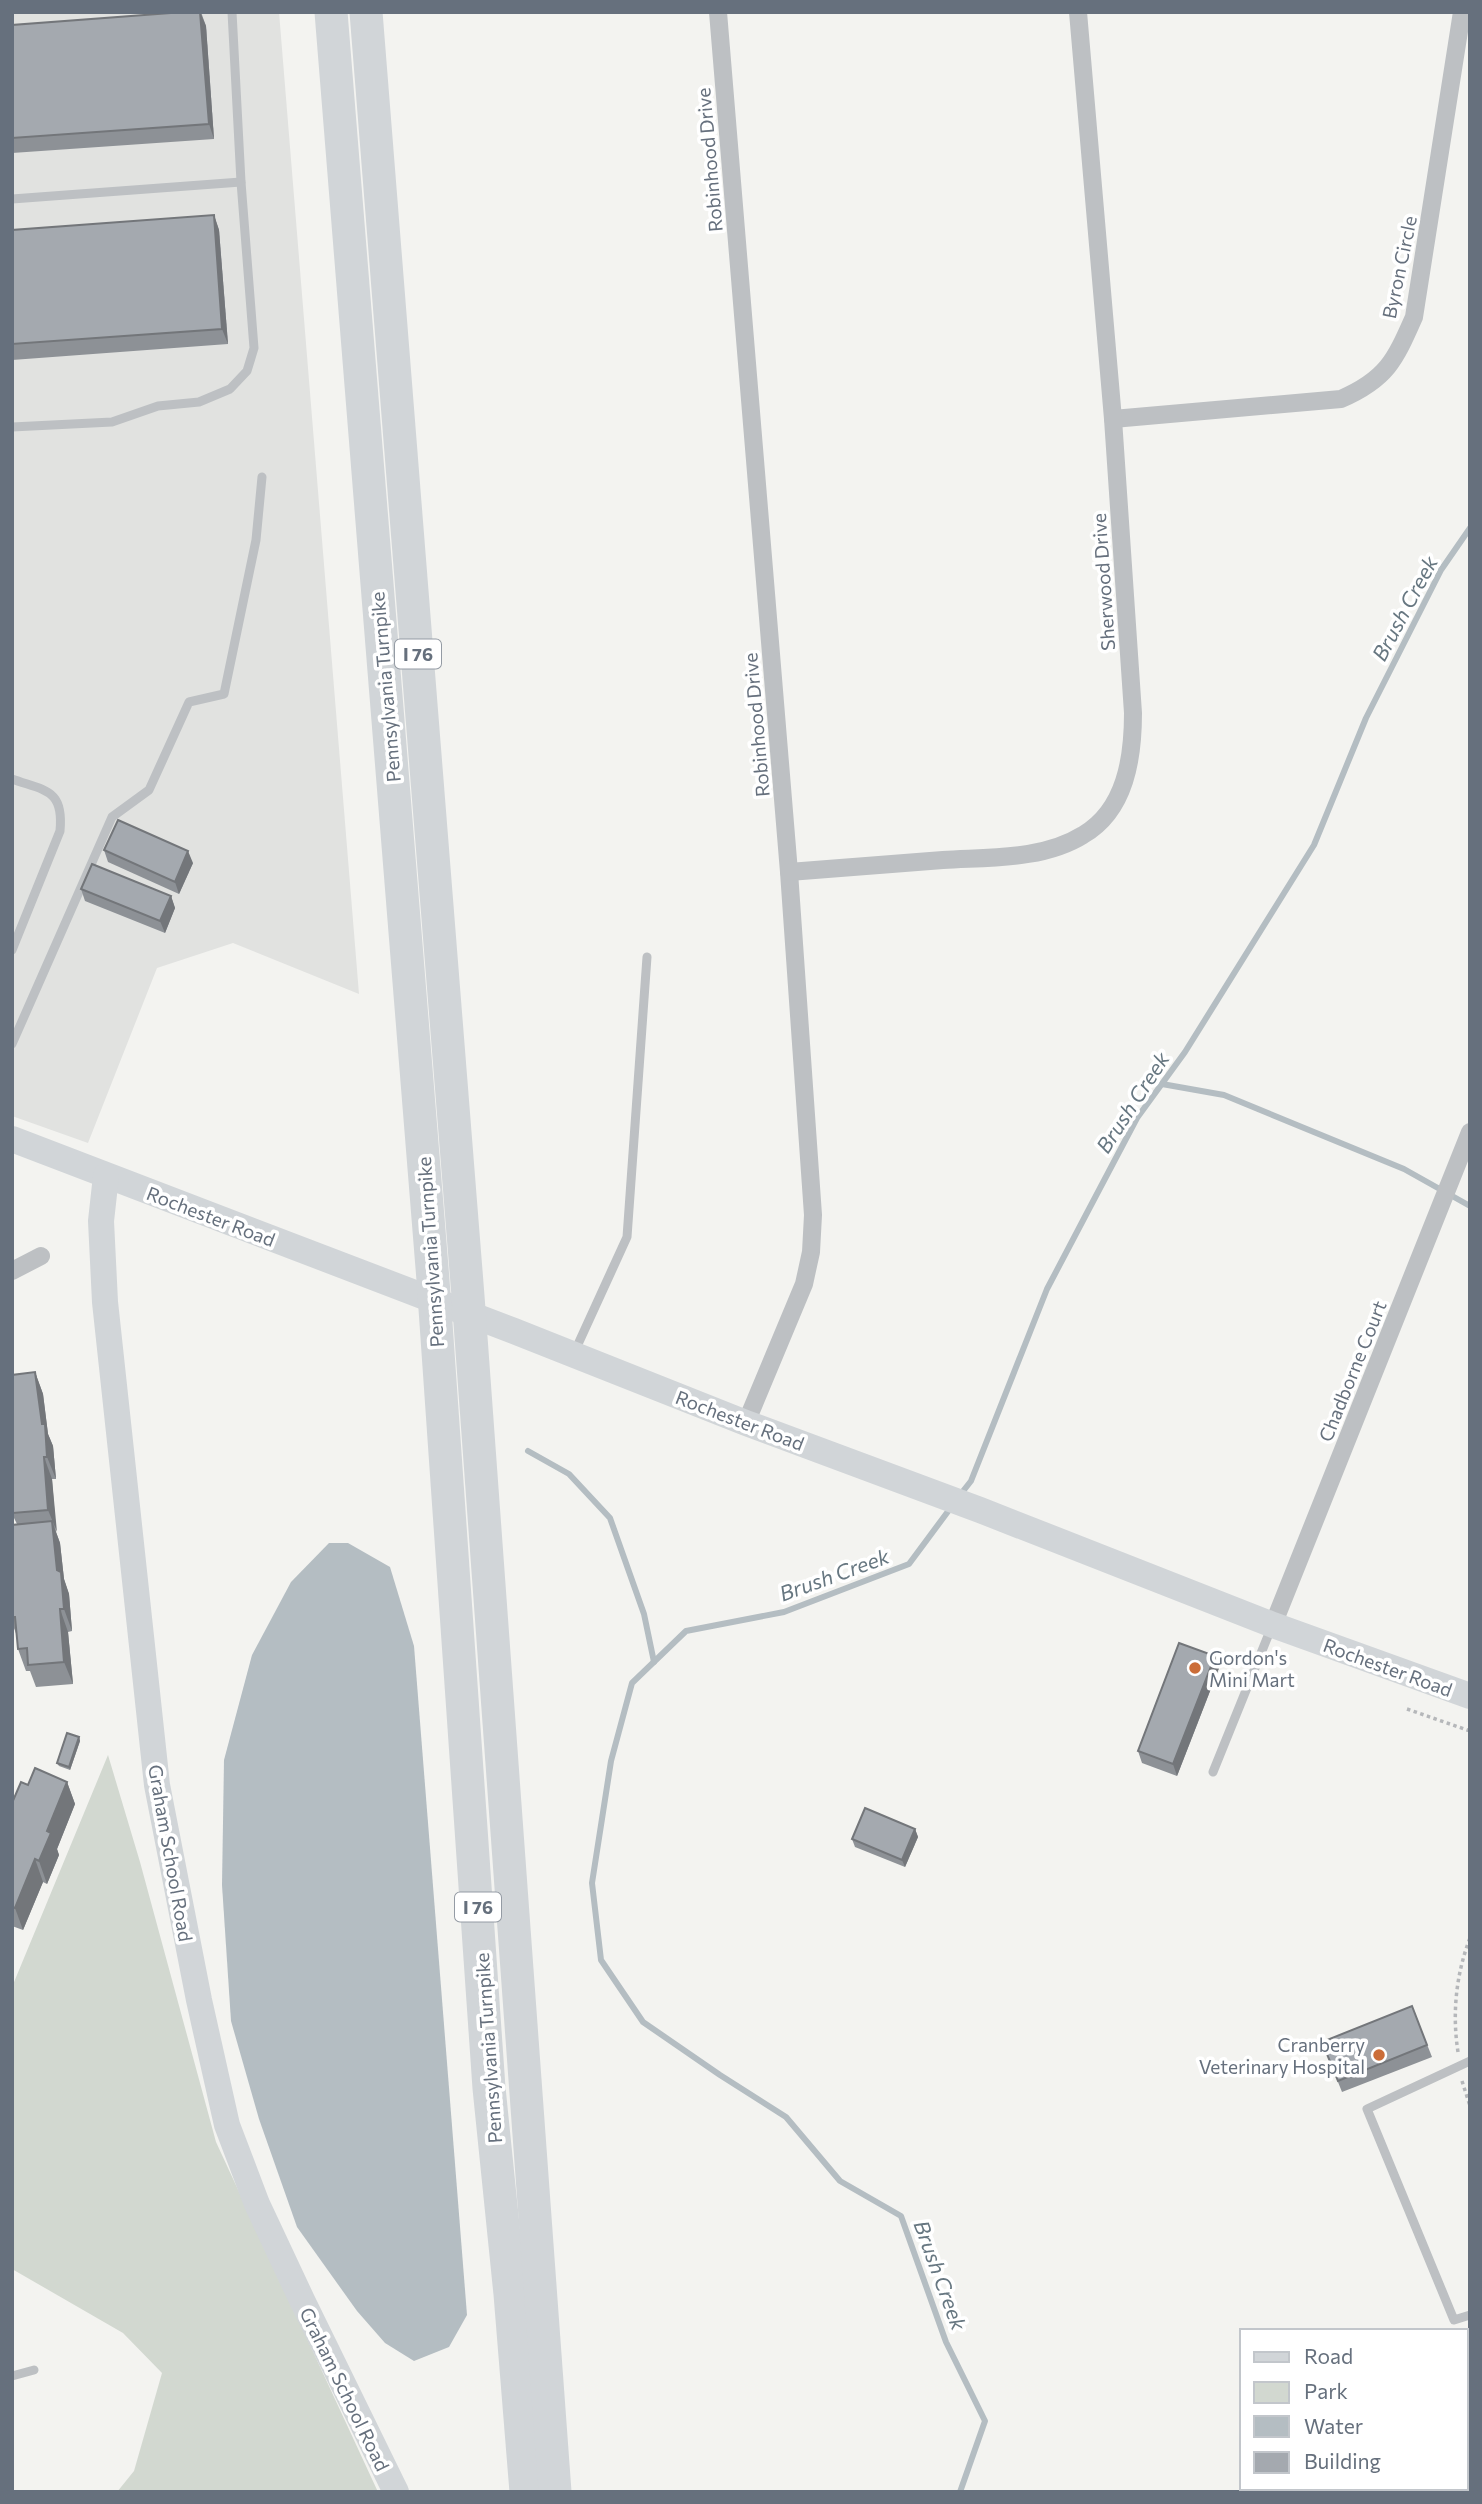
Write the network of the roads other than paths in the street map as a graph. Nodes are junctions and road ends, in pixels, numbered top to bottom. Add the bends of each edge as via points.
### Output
1 (232, 12) edge
2 (331, 12) edge
3 (366, 12) edge
4 (718, 12) edge
5 (1078, 12) edge
6 (1462, 12) edge
7 (241, 182) junction
8 (12, 199) edge
9 (1113, 419) junction
10 (12, 427) edge
11 (262, 477) dead end
12 (12, 779) edge
13 (789, 872) junction
14 (12, 950) edge
15 (647, 957) dead end
16 (12, 1044) edge
17 (1470, 1132) edge
18 (12, 1139) edge
19 (106, 1176) junction
20 (41, 1255) dead end
21 (12, 1271) edge
22 (573, 1354) junction
23 (746, 1423) junction
24 (1273, 1625) junction
25 (1470, 1696) edge
26 (1213, 1772) dead end
27 (1470, 2061) edge
28 (1470, 2315) edge
29 (34, 2370) dead end
30 (12, 2376) edge
31 (396, 2492) edge
32 (526, 2492) edge
33 (555, 2492) edge

1 - 7 lane
2 - 32 highway, Pennsylvania Turnpike / I 76 via 433,1280 489,2088
3 - 33 highway, Pennsylvania Turnpike / I 76 via 468,1296
4 - 13 street, Robinhood Drive
5 - 9 street, Sherwood Drive
6 - 9 street, Byron Circle via 1414,317 1393,361 1362,390 1341,399
7 - 8 lane
7 - 10 lane via 254,348 247,371 230,389 199,402 158,406 111,422
9 - 13 street, Sherwood Drive via 1133,713 1133,745 1118,798 1084,835 1035,853
11 - 16 lane via 256,540 224,694 189,702 149,790 112,817
12 - 14 lane via 50,792 62,813 60,831
13 - 23 street, Robinhood Drive via 813,1215 811,1252 804,1284
15 - 22 lane via 627,1237
17 - 24 street, Chadborne Court
18 - 19 street, Rochester Road
19 - 22 street, Rochester Road
19 - 31 street, Graham School Road via 100,1221 105,1302 157,1785 202,2012 227,2125 257,2204
20 - 21 street
22 - 23 street, Rochester Road
23 - 24 street, Rochester Road
24 - 25 street, Rochester Road
24 - 26 lane
27 - 28 lane via 1367,2109 1454,2320
29 - 30 lane

